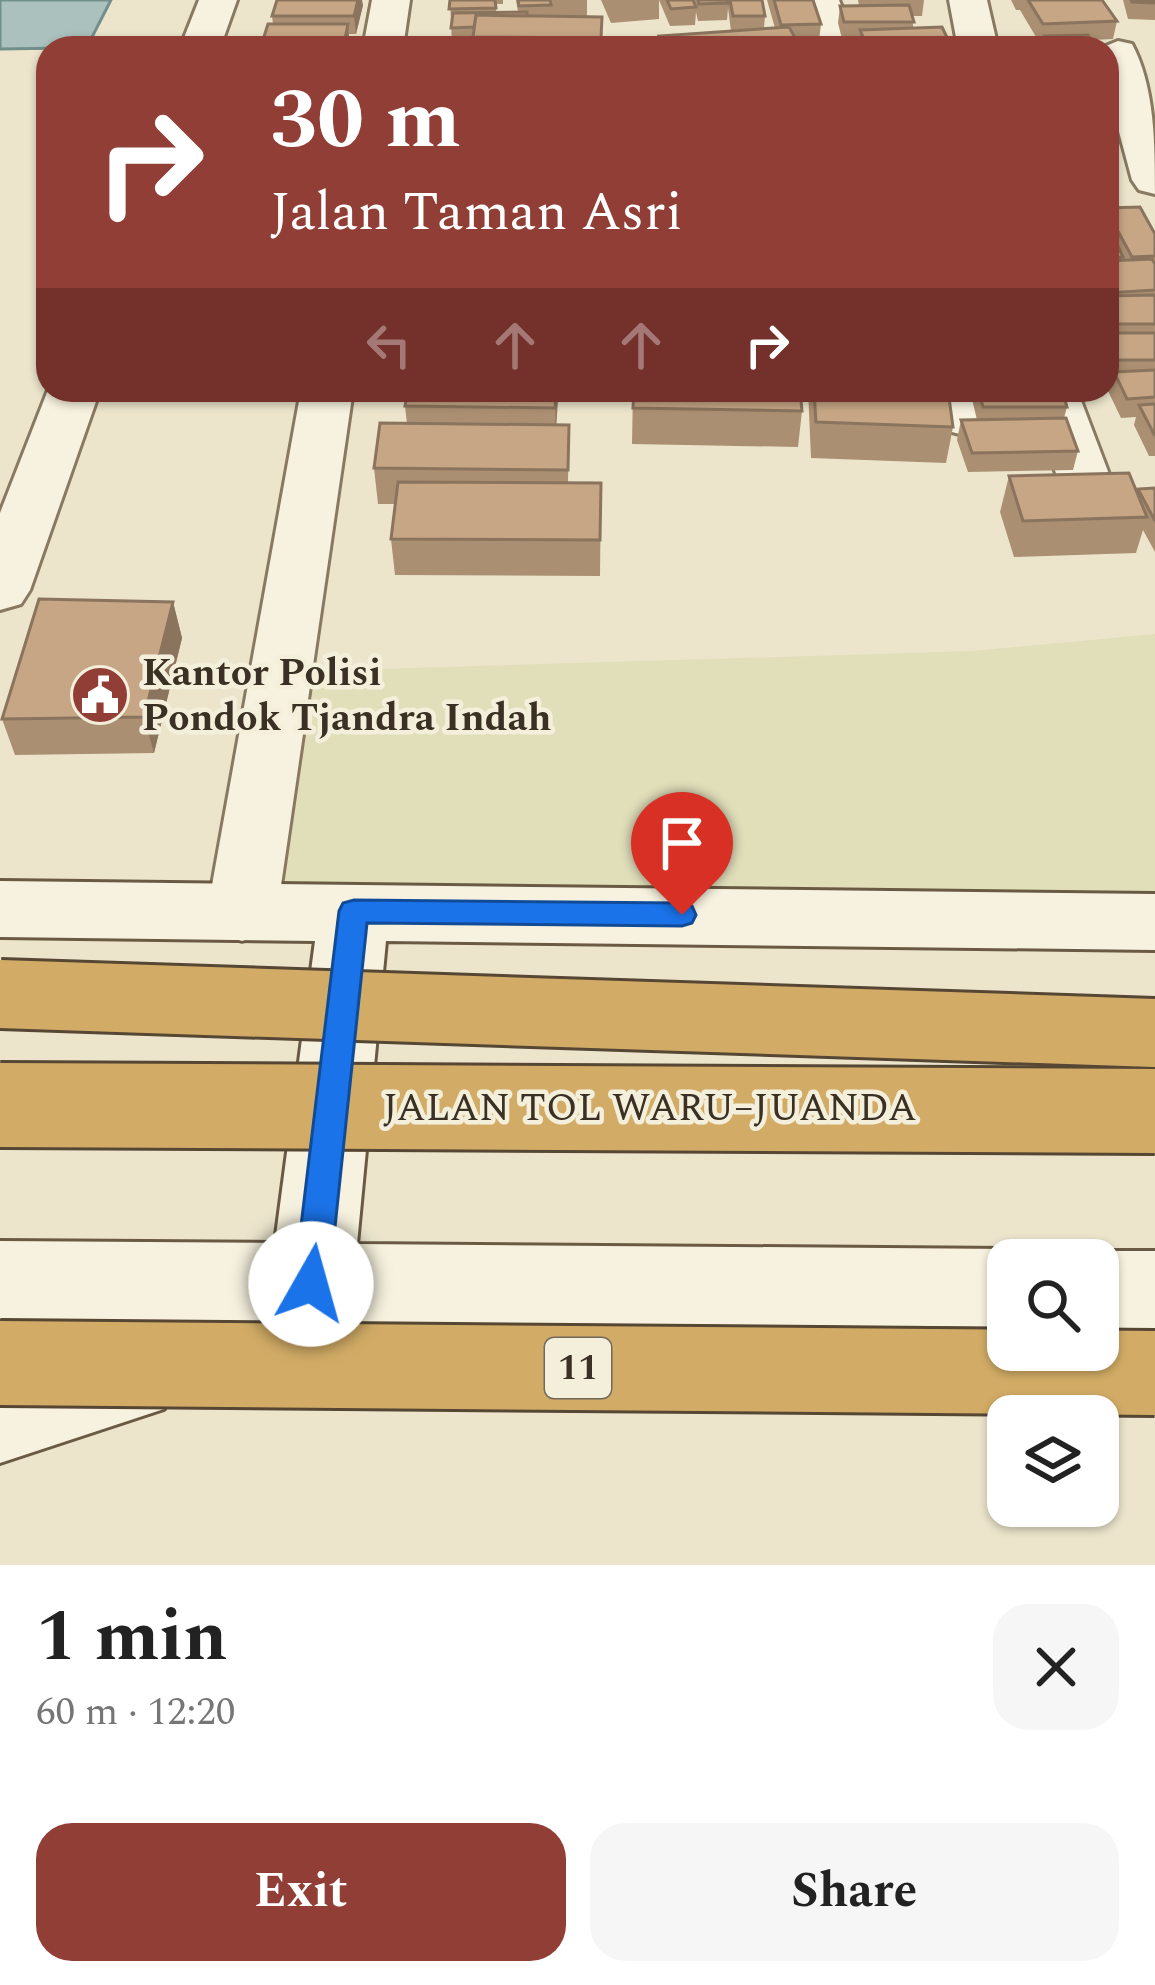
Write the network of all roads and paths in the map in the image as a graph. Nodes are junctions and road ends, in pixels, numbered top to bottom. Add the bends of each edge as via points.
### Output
1 (218, 0) edge
2 (391, 0) edge
3 (820, 0) edge
4 (968, 0) edge
5 (204, 36) edge
6 (385, 36) edge
7 (834, 36) edge
8 (976, 36) edge
9 (1119, 56) edge
10 (1155, 180) edge
11 (1155, 195) edge
12 (1119, 198) edge
13 (70, 402) edge
14 (325, 402) edge
15 (1055, 402) edge
16 (1092, 503) edge
17 (0, 590) edge
18 (0, 909) edge
19 (354, 911) junction
20 (242, 913) junction
21 (1155, 922) edge
22 (0, 994) edge
23 (1155, 1033) edge
24 (0, 1105) edge
25 (1155, 1111) edge
26 (0, 1280) edge
27 (311, 1284) junction
28 (987, 1288) edge
29 (1119, 1290) edge
30 (1155, 1290) edge
31 (0, 1363) edge
32 (1155, 1373) edge
33 (0, 1419) edge

1 - 5 street
2 - 6 street
3 - 7 street
4 - 8 street
9 - 10 street
11 - 12 street
13 - 17 street
14 - 20 street
15 - 16 street
18 - 20 street
19 - 20 street
19 - 21 street
19 - 27 street
22 - 23 highway, bridge
24 - 25 highway, JALAN TOL WARU–JUANDA, bridge
26 - 27 street
27 - 28 street
27 - 33 street via 243,1339
29 - 30 street
31 - 32 highway, 11, bridge

